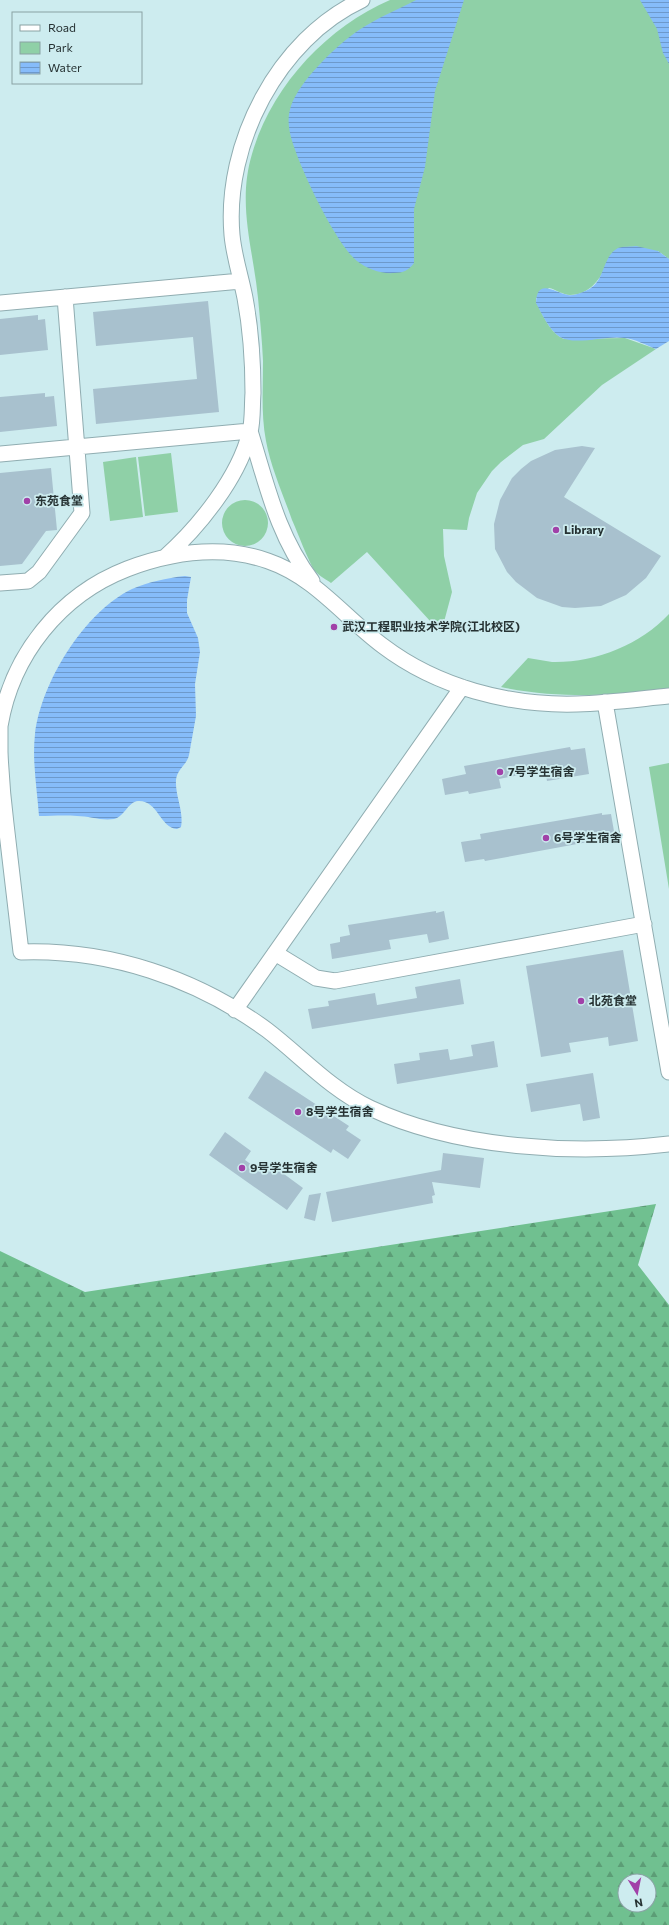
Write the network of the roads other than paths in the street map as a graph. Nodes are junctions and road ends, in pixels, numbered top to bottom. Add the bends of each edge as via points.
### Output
1 (362, 0) edge
2 (241, 281) junction
3 (65, 297) junction
4 (0, 303) edge
5 (250, 431) junction
6 (77, 447) junction
7 (0, 454) edge
8 (164, 558) junction
9 (0, 583) edge
10 (317, 588) junction
11 (462, 687) junction
12 (669, 696) edge
13 (605, 702) junction
14 (0, 757) edge
15 (644, 924) junction
16 (275, 953) junction
17 (235, 1010) junction
18 (669, 1072) edge
19 (669, 1144) edge

1 - 2 lane via 327,21 301,43 271,82 252,122 240,158 232,203 232,234
2 - 3 lane
2 - 5 lane via 252,352
3 - 4 lane
3 - 6 lane
5 - 6 lane
5 - 8 lane via 234,469 211,507 183,541
5 - 10 lane via 279,524 296,557
6 - 7 lane
6 - 9 lane via 82,513 39,572 28,581
8 - 10 lane via 216,552 252,556 286,568
8 - 14 lane via 112,575 89,588 64,607 41,632 21,664 6,704 0,728
10 - 11 lane via 383,646 416,668
11 - 13 lane via 526,702
11 - 16 lane
12 - 13 lane
13 - 15 lane
14 - 17 lane via 1,787 21,952 72,953 134,965 196,988
15 - 16 lane via 335,981 316,978
15 - 18 lane
16 - 17 lane
17 - 19 lane via 282,1042 337,1088 369,1107 399,1120 466,1138 523,1146 589,1148

